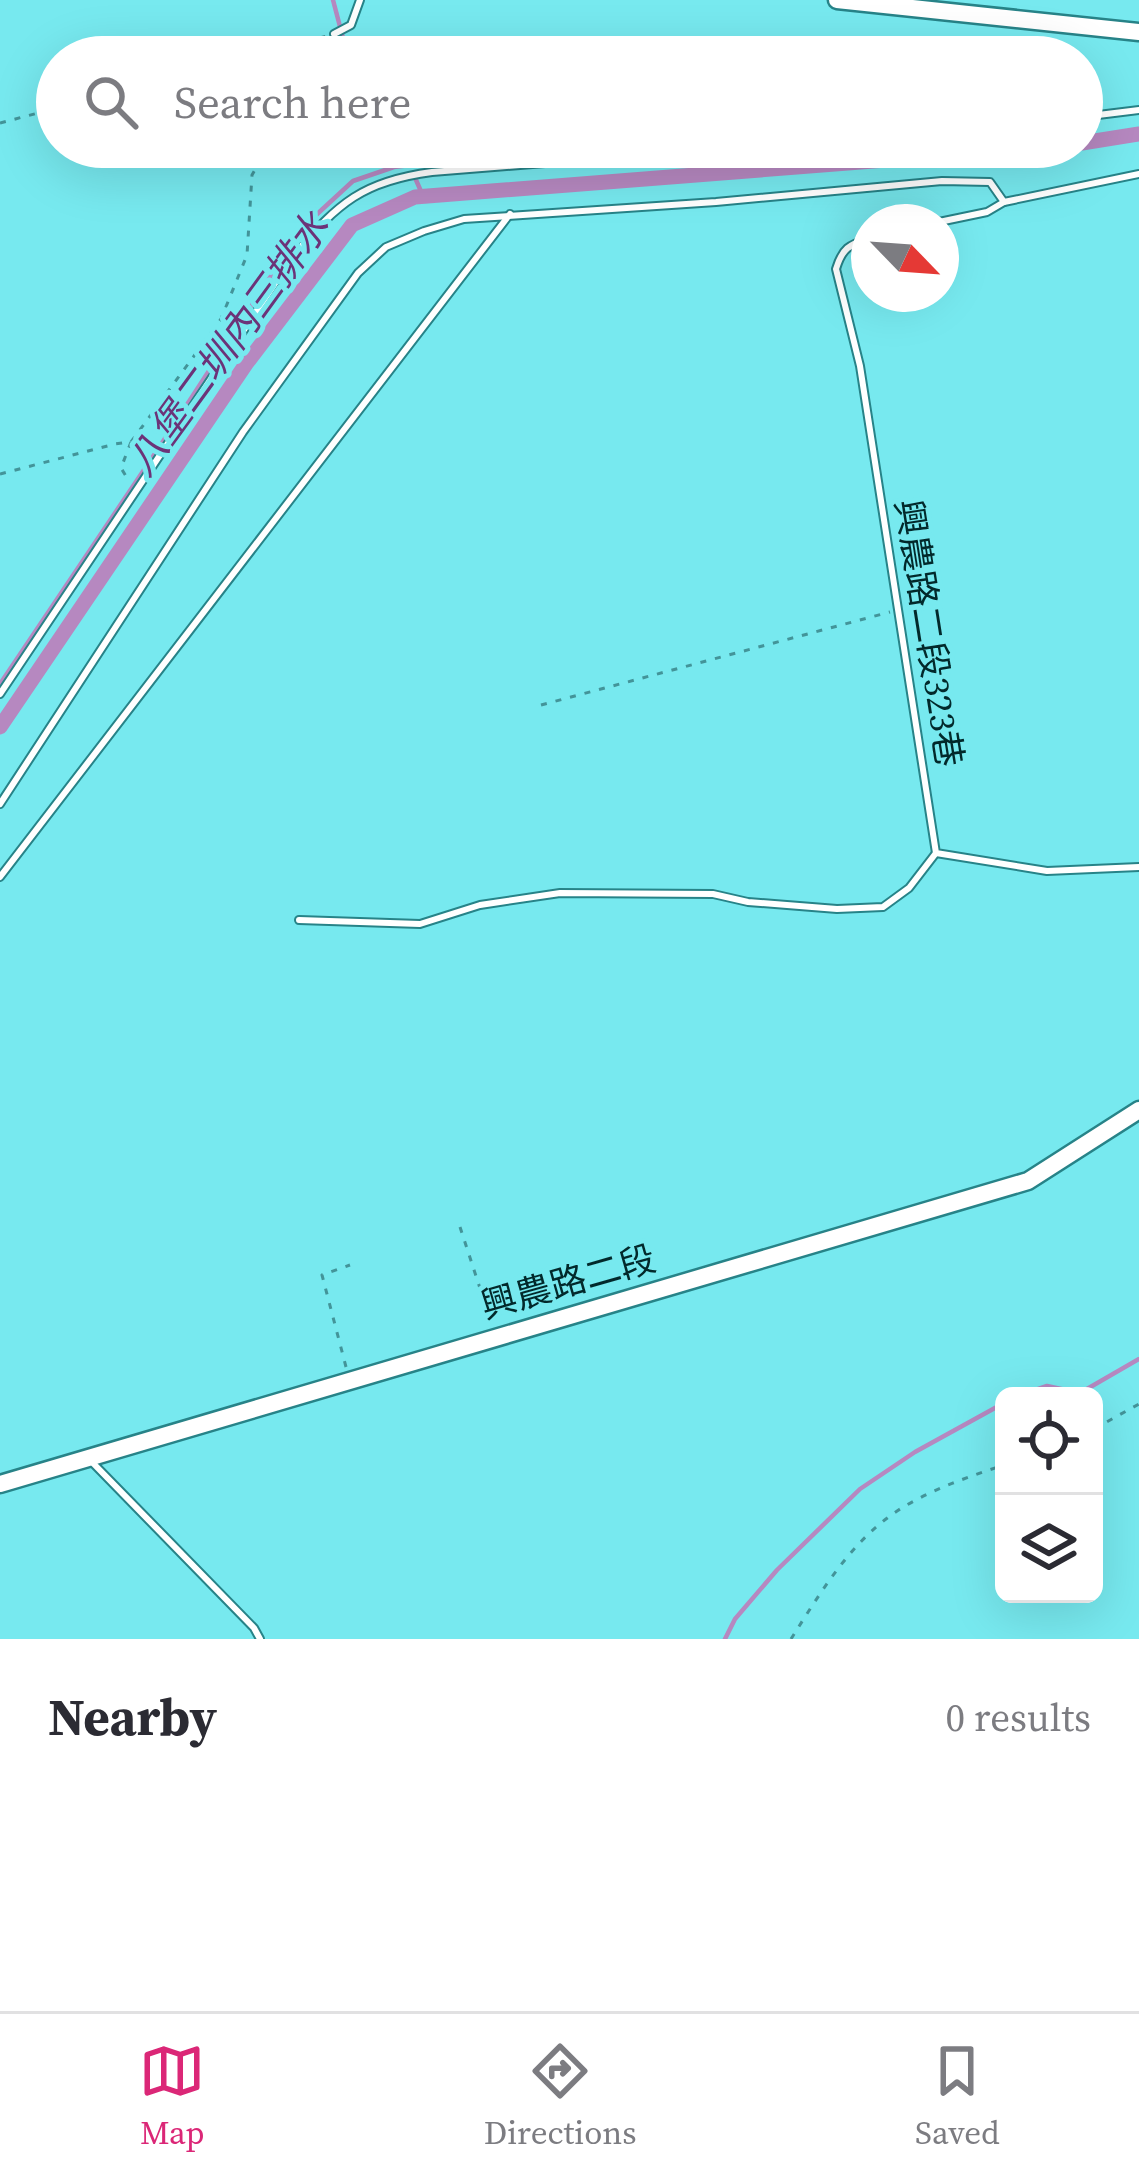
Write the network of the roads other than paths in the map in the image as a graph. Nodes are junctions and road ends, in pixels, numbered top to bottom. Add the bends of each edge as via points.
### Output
1 (360, 0) edge
2 (837, 0) edge
3 (1139, 32) edge
4 (334, 34) road end
5 (1139, 110) edge
6 (1103, 114) edge
7 (482, 168) edge
8 (1139, 174) edge
9 (1004, 202) junction
10 (510, 214) junction
11 (959, 218) edge
12 (851, 244) edge
13 (0, 694) edge
14 (0, 804) edge
15 (936, 853) junction
16 (1139, 867) edge
17 (0, 877) edge
18 (299, 920) dead end
19 (1139, 1110) edge
20 (88, 1459) junction
21 (0, 1484) edge
22 (260, 1639) edge

1 - 4 lane via 347,28
2 - 3 street
5 - 6 lane
7 - 13 lane via 397,176 368,188 342,203 294,255
8 - 9 lane
9 - 10 lane via 990,182 942,181
9 - 11 lane
10 - 14 lane via 424,231 386,248 358,273 243,432
10 - 17 lane
12 - 15 lane, 興農路二段323巷 via 836,269 860,365
15 - 16 lane via 1047,871
15 - 18 lane via 883,908 560,892 420,924
19 - 20 street, 興農路二段 via 1028,1181
20 - 21 street, 興農路二段
20 - 22 lane

